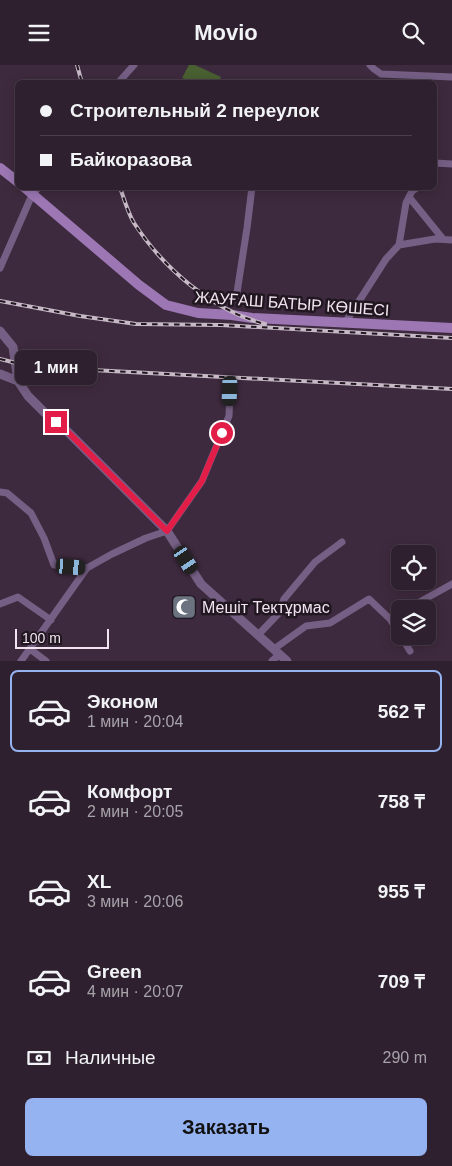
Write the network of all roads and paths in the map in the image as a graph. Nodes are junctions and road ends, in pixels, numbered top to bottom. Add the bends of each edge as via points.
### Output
1 (134, 65) edge
2 (370, 65) edge
3 (452, 77) edge
4 (121, 80) edge
5 (437, 163) edge
6 (452, 164) edge
7 (0, 168) edge
8 (15, 180) edge
9 (252, 190) edge
10 (414, 190) edge
11 (36, 191) edge
12 (409, 197) junction
13 (443, 239) junction
14 (452, 239) edge
15 (399, 245) junction
16 (0, 268) edge
17 (236, 299) dead end
18 (345, 323) junction
19 (452, 328) edge
20 (0, 331) edge
21 (0, 375) edge
22 (18, 381) junction
23 (230, 391) dead end
24 (0, 492) edge
25 (167, 531) junction
26 (342, 541) dead end
27 (87, 568) junction
28 (452, 583) edge
29 (423, 600) edge
30 (0, 604) edge
31 (390, 619) edge
32 (51, 620) junction
33 (258, 635) junction
34 (406, 645) edge
35 (30, 649) junction
36 (277, 651) junction
37 (410, 651) dead end
38 (21, 661) edge
39 (46, 661) edge
40 (272, 661) edge
41 (287, 661) edge

1 - 4 street
2 - 3 street via 381,74
5 - 6 street
7 - 8 main road
9 - 17 street
10 - 12 street
11 - 16 street
11 - 18 main road, ЖАУҒАШ БАТЫР КӨШЕСІ via 139,285 166,305 198,313
12 - 13 street
12 - 15 street
13 - 14 street
13 - 15 street
15 - 18 street via 386,259
18 - 19 main road, ЖАУҒАШ БАТЫР КӨШЕСІ
20 - 22 street via 13,347
21 - 22 street
22 - 25 street via 28,396
23 - 25 street via 230,416 202,481
24 - 27 street via 7,493 31,513 54,565
25 - 27 street
25 - 33 street via 201,584
26 - 33 street via 315,562 284,599 279,613
27 - 32 street
28 - 29 street
30 - 32 street via 18,597
31 - 36 street via 369,599 330,623 306,626
32 - 35 street
33 - 36 street
34 - 37 street
35 - 38 street
35 - 39 street
36 - 40 street
36 - 41 street

